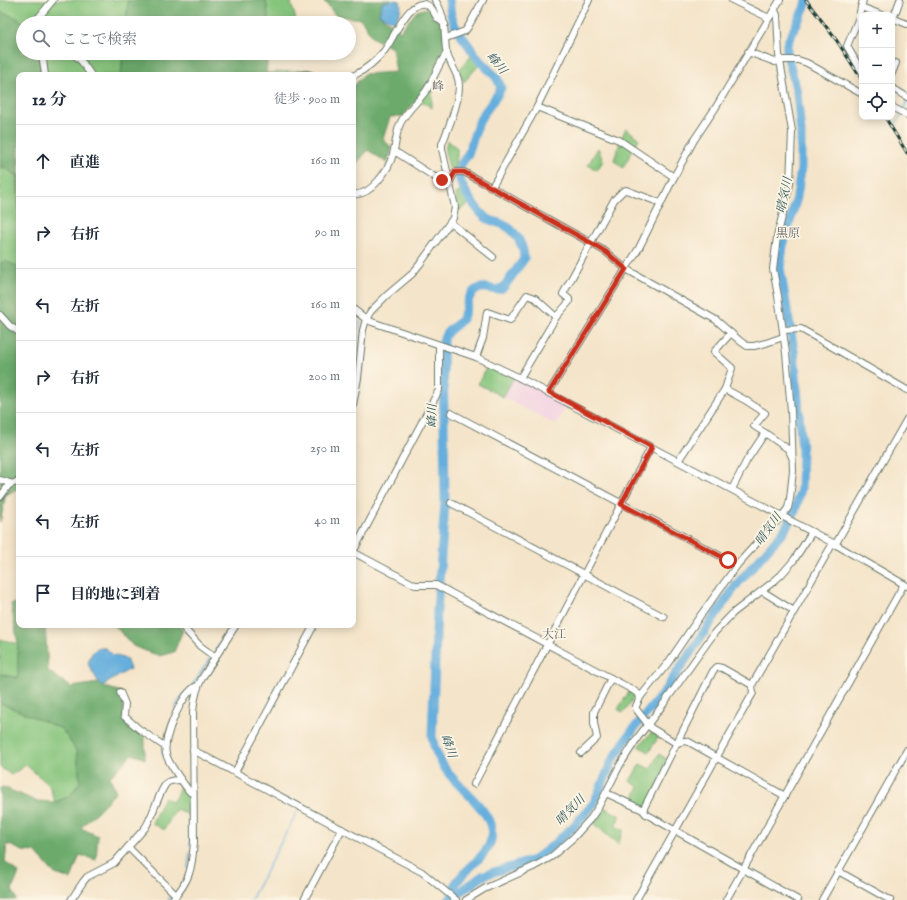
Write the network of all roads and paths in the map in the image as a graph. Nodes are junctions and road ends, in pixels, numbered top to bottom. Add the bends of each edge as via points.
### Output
1 (53, 0) edge
2 (435, 0) edge
3 (482, 0) edge
4 (590, 0) edge
5 (732, 0) edge
6 (780, 0) edge
7 (863, 0) edge
8 (900, 0) edge
9 (861, 7) junction
10 (775, 10) junction
11 (874, 12) edge
12 (895, 12) edge
13 (40, 16) edge
14 (769, 18) junction
15 (895, 20) edge
16 (445, 24) junction
17 (907, 24) edge
18 (446, 38) junction
19 (748, 52) junction
20 (447, 53) junction
21 (43, 60) edge
22 (80, 60) edge
23 (781, 60) junction
24 (859, 67) edge
25 (45, 72) edge
26 (90, 72) edge
27 (356, 74) edge
28 (895, 90) edge
29 (859, 92) edge
30 (907, 97) edge
31 (537, 107) junction
32 (895, 108) edge
33 (906, 112) edge
34 (394, 152) junction
35 (674, 177) junction
36 (449, 183) junction
37 (492, 188) junction
38 (356, 195) edge
39 (661, 203) junction
40 (451, 222) junction
41 (591, 243) junction
42 (493, 257) dead end
43 (626, 269) junction
44 (356, 311) edge
45 (0, 315) edge
46 (556, 317) junction
47 (366, 319) junction
48 (16, 330) edge
49 (784, 332) junction
50 (731, 333) junction
51 (439, 345) junction
52 (476, 358) junction
53 (520, 378) junction
54 (356, 389) edge
55 (725, 389) junction
56 (907, 390) edge
57 (549, 392) junction
58 (451, 413) dead end
59 (907, 420) edge
60 (765, 433) junction
61 (652, 447) junction
62 (793, 460) junction
63 (678, 461) junction
64 (16, 478) edge
65 (0, 480) edge
66 (16, 482) edge
67 (9, 485) junction
68 (732, 490) junction
69 (0, 497) edge
70 (451, 504) dead end
71 (621, 504) junction
72 (782, 516) junction
73 (812, 532) junction
74 (834, 544) junction
75 (356, 546) edge
76 (356, 554) edge
77 (728, 560) dead end
78 (584, 574) junction
79 (906, 585) edge
80 (762, 591) junction
81 (794, 611) junction
82 (664, 617) dead end
83 (184, 628) edge
84 (234, 628) edge
85 (312, 628) edge
86 (547, 644) junction
87 (215, 657) junction
88 (612, 678) junction
89 (752, 684) junction
90 (197, 686) junction
91 (120, 692) dead end
92 (641, 696) junction
93 (648, 723) junction
94 (676, 743) junction
95 (164, 746) junction
96 (193, 750) junction
97 (907, 750) edge
98 (580, 753) dead end
99 (716, 757) junction
100 (235, 772) junction
101 (181, 780) junction
102 (474, 784) dead end
103 (606, 792) junction
104 (193, 794) junction
105 (785, 796) junction
106 (643, 810) junction
107 (342, 829) junction
108 (675, 831) junction
109 (128, 847) junction
110 (744, 869) junction
111 (838, 871) junction
112 (174, 898) edge
113 (71, 900) edge
114 (304, 900) edge
115 (456, 900) edge
116 (466, 900) edge
117 (636, 900) edge
118 (726, 900) edge
119 (798, 900) edge
120 (822, 900) edge
121 (890, 900) edge

1 - 13 street
2 - 16 street
3 - 18 street via 468,28
4 - 31 street
5 - 14 street
6 - 10 street
7 - 9 street
8 - 12 street
9 - 11 street
9 - 24 street via 847,46
10 - 14 street
10 - 23 street
14 - 19 street
15 - 17 street
16 - 18 street
16 - 27 street via 428,5 415,7 384,51
18 - 20 street
19 - 23 street via 775,62
19 - 35 street
20 - 34 street via 426,90 403,118
20 - 36 street via 459,86 442,144
21 - 25 street
22 - 26 street
23 - 29 street via 798,60
23 - 49 street via 792,131 790,184 777,237 773,269
28 - 30 street
31 - 35 street via 619,140
31 - 37 street
32 - 33 street
34 - 36 street
34 - 38 street via 378,181 365,192
35 - 39 street
36 - 37 street via 458,172
36 - 40 street via 455,207
37 - 41 street
39 - 41 street via 626,190 614,200
39 - 43 street
40 - 42 street
40 - 47 street via 412,274 386,296
41 - 43 street
41 - 46 street via 563,294 569,302
43 - 50 street via 716,320
43 - 57 street
44 - 47 street
45 - 48 street
46 - 52 street via 535,298 527,295 510,320 488,312
46 - 53 street
47 - 51 street
47 - 54 street via 362,330
49 - 50 street via 766,343 754,346 747,346
49 - 56 street via 799,328
49 - 62 street
50 - 55 street via 714,352 732,368
51 - 52 street
51 - 75 street via 439,390
52 - 53 street
53 - 57 street
55 - 60 street via 765,413 754,426
55 - 63 street
57 - 61 street
58 - 71 street
59 - 74 street
60 - 62 street via 788,449
60 - 68 street via 747,460
61 - 63 street
61 - 71 street
62 - 72 street via 790,499 788,508
63 - 68 street
64 - 67 street
65 - 67 street
66 - 67 street
67 - 69 street
68 - 72 street
70 - 78 street
71 - 77 street
71 - 78 street
72 - 73 street
72 - 92 street via 738,564 668,663
73 - 74 street
73 - 80 street via 794,560
74 - 79 street
74 - 81 street
76 - 86 street via 415,584 436,585
78 - 82 street
78 - 86 street
79 - 105 street
80 - 81 street
80 - 93 street via 724,621
81 - 89 street
83 - 87 street via 200,646
84 - 87 street
85 - 100 street
86 - 88 street
86 - 102 street
87 - 90 street
88 - 92 street
88 - 98 street via 594,712 597,738
89 - 94 street via 717,666
89 - 99 street via 752,693
90 - 95 street via 179,705
90 - 96 street via 193,712
91 - 95 street via 125,704 124,716
92 - 93 street via 636,709
93 - 94 street via 651,728
93 - 103 street via 620,765
94 - 99 street via 689,742
94 - 106 street
95 - 101 street via 166,756
96 - 100 street
96 - 104 street
97 - 111 street
99 - 105 street
99 - 108 street
100 - 107 street
101 - 104 street
101 - 109 street via 166,784 149,822
103 - 106 street
103 - 116 street via 591,818 564,847 535,866
104 - 112 street via 193,858 186,882
105 - 110 street
106 - 108 street
107 - 114 street
107 - 115 street via 422,872
108 - 110 street
108 - 117 street
109 - 112 street
109 - 113 street via 114,863 87,877
110 - 118 street
110 - 119 street
111 - 120 street
111 - 121 street

